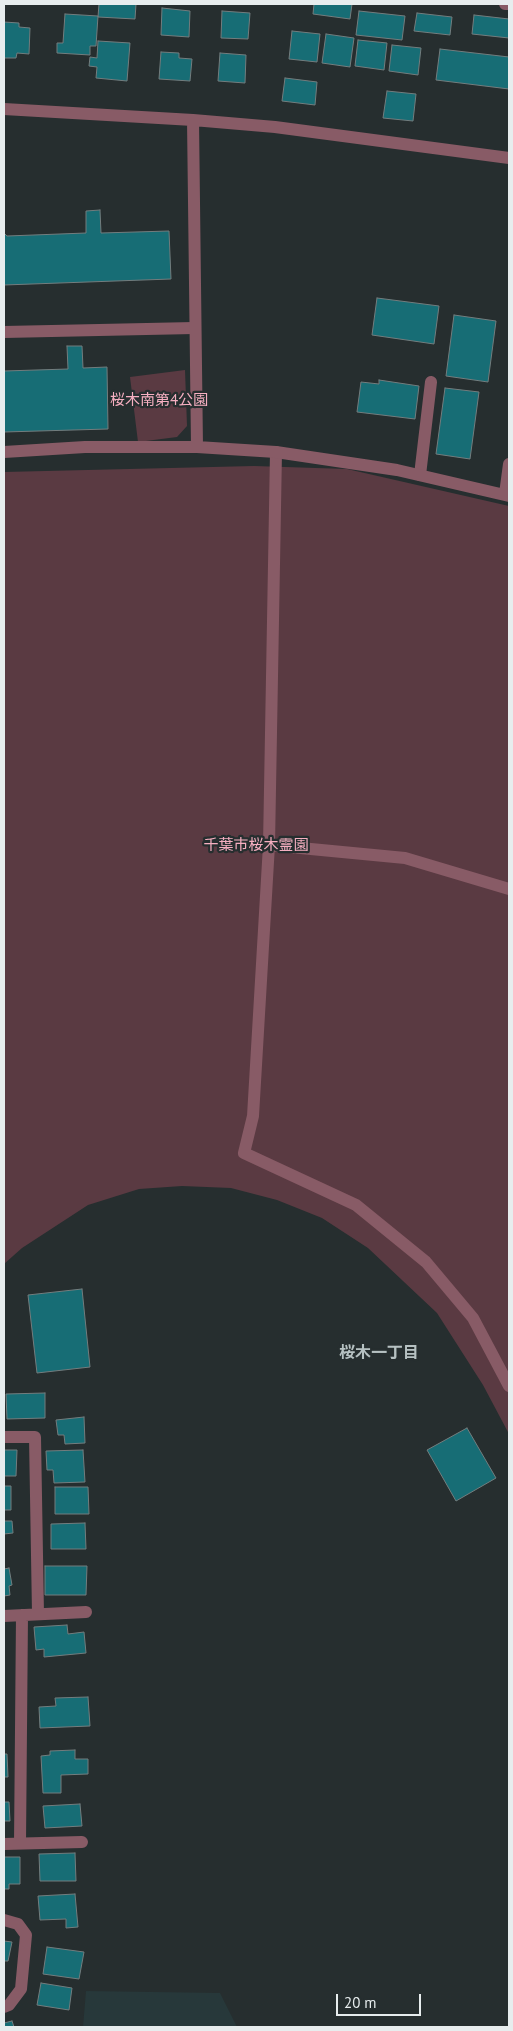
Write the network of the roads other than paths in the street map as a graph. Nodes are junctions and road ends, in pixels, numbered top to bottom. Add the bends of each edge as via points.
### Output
1 (505, 4) edge
2 (509, 4) edge
3 (4, 109) edge
4 (193, 120) junction
5 (509, 158) edge
6 (194, 328) junction
7 (4, 332) edge
8 (431, 382) dead end
9 (197, 447) junction
10 (4, 452) edge
11 (276, 452) junction
12 (509, 464) edge
13 (420, 475) junction
14 (507, 495) edge
15 (269, 845) junction
16 (509, 889) edge
17 (509, 1386) edge
18 (4, 1437) edge
19 (86, 1612) dead end
20 (38, 1614) junction
21 (22, 1615) junction
22 (4, 1616) edge
23 (82, 1842) dead end
24 (20, 1843) junction
25 (4, 1844) edge
26 (4, 1920) edge
27 (4, 2007) edge

1 - 2 street
3 - 4 street
4 - 5 street
4 - 6 street
6 - 7 street
6 - 9 street
8 - 13 street
9 - 10 street via 85,447
9 - 11 street
11 - 13 street
11 - 15 street
12 - 14 street
13 - 14 street
15 - 16 street via 406,858
15 - 17 street via 253,1116 244,1153 356,1205 426,1262 473,1318
18 - 20 street via 35,1437
19 - 20 street
20 - 21 street
21 - 22 street
21 - 24 street
23 - 24 street
24 - 25 street
26 - 27 street via 18,1924 26,1935 21,1989

